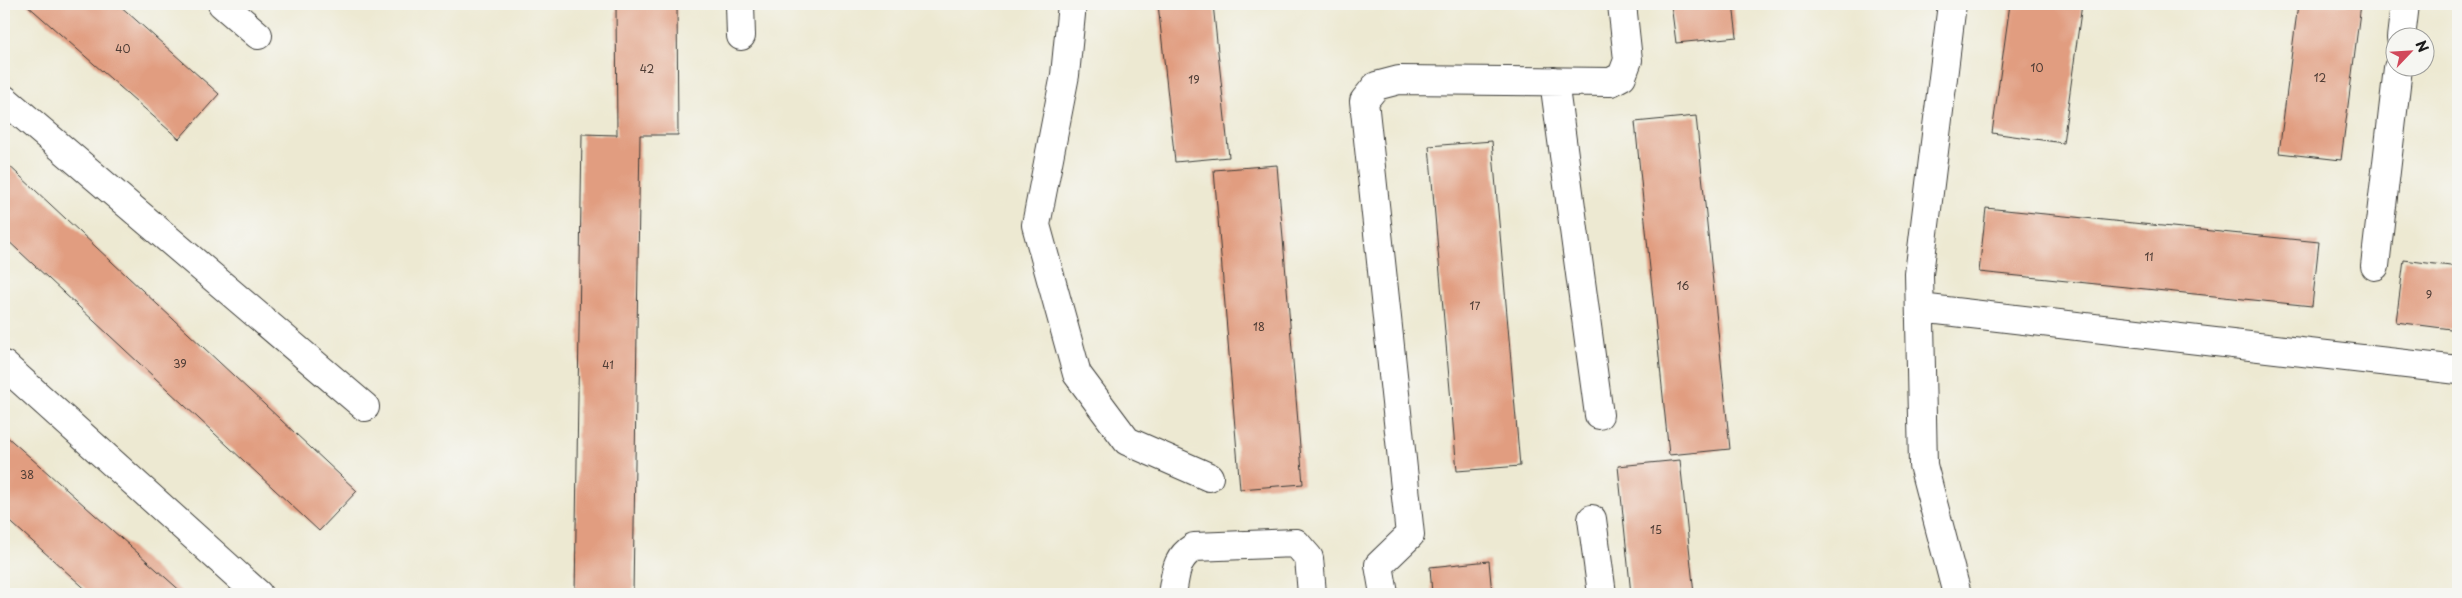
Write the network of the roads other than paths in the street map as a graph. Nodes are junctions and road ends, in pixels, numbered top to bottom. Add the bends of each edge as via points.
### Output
1 (222, 4) edge
2 (740, 4) edge
3 (1072, 4) edge
4 (1622, 4) edge
5 (1952, 4) edge
6 (2405, 4) edge
7 (2403, 28) edge
8 (258, 35) dead end
9 (741, 36) dead end
10 (2397, 78) edge
11 (1554, 82) junction
12 (4, 99) edge
13 (2375, 266) dead end
14 (1920, 308) junction
15 (4, 365) edge
16 (2458, 370) edge
17 (365, 407) dead end
18 (1599, 415) dead end
19 (1209, 477) dead end
20 (1592, 519) dead end
21 (258, 594) edge
22 (1172, 594) edge
23 (1312, 594) edge
24 (1384, 594) edge
25 (1602, 594) edge
26 (1957, 594) edge

1 - 8 street
2 - 9 street
3 - 19 street via 1065,75 1036,225 1077,374 1127,442
4 - 11 street via 1628,60 1622,76 1611,82
5 - 14 street via 1919,274
6 - 7 street
10 - 13 street
11 - 18 street
11 - 24 street via 1399,80 1376,86 1364,101 1410,535 1379,565
12 - 17 street
14 - 16 street
14 - 26 street via 1923,465
15 - 21 street
20 - 25 street
22 - 23 street via 1183,554 1194,547 1296,543 1309,558

